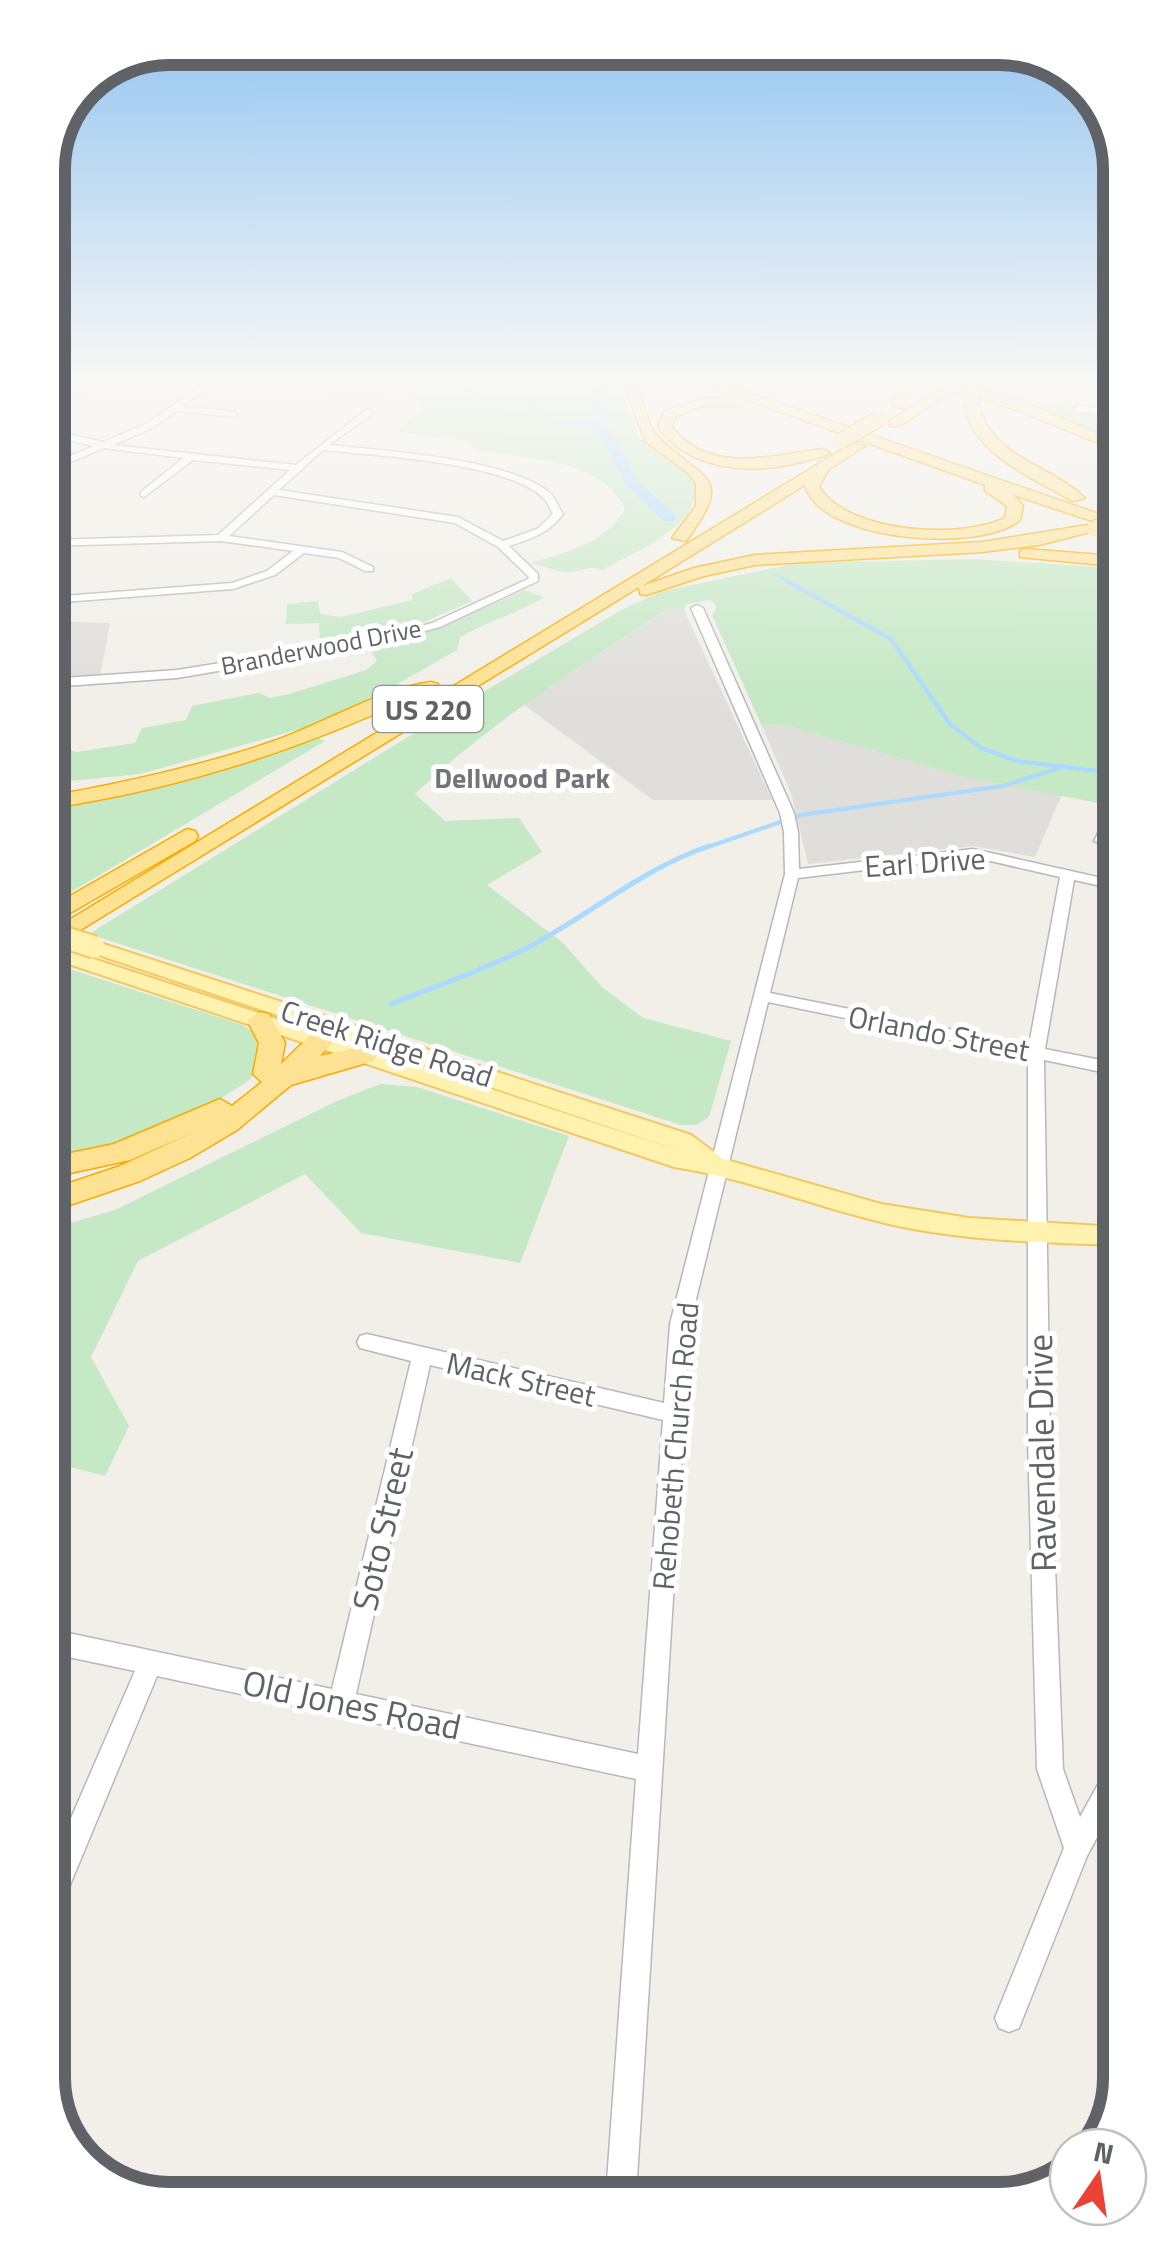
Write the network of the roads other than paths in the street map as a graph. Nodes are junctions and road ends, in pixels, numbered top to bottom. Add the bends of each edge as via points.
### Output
1 (155, 485) edge
2 (280, 485) edge
3 (532, 485) edge
4 (703, 485) edge
5 (778, 485) edge
6 (785, 485) edge
7 (813, 485) edge
8 (986, 485) edge
9 (999, 485) edge
10 (1041, 485) edge
11 (1056, 485) edge
12 (272, 492) junction
13 (144, 494) dead end
14 (1077, 498) junction
15 (1103, 507) edge
16 (1103, 520) edge
17 (1103, 526) edge
18 (221, 538) junction
19 (680, 538) junction
20 (65, 543) edge
21 (502, 545) junction
22 (303, 549) junction
23 (799, 556) junction
24 (1103, 560) edge
25 (369, 569) dead end
26 (65, 599) edge
27 (697, 608) dead end
28 (581, 616) junction
29 (65, 682) edge
30 (431, 688) junction
31 (65, 799) edge
32 (792, 874) junction
33 (1068, 874) junction
34 (1103, 882) edge
35 (65, 909) edge
36 (65, 933) edge
37 (65, 941) edge
38 (65, 951) edge
39 (84, 953) junction
40 (762, 996) junction
41 (260, 1020) junction
42 (321, 1031) junction
43 (1036, 1052) junction
44 (364, 1055) junction
45 (1103, 1066) edge
46 (267, 1082) junction
47 (65, 1164) edge
48 (718, 1164) junction
49 (65, 1195) edge
50 (1038, 1232) junction
51 (1103, 1235) edge
52 (368, 1342) dead end
53 (422, 1356) junction
54 (674, 1414) junction
55 (65, 1644) edge
56 (150, 1662) junction
57 (342, 1701) junction
58 (650, 1769) junction
59 (1103, 1801) edge
60 (1077, 1848) junction
61 (65, 1865) edge
62 (1009, 2018) dead end
63 (622, 2182) edge

1 - 13 street
2 - 12 street
3 - 21 street via 553,499 558,514 551,524
4 - 19 highway via 704,506
5 - 19 highway, US 220
6 - 28 highway
7 - 8 highway via 827,508 859,521 954,534 1006,525 1015,516 1013,503
9 - 16 highway
10 - 14 highway
11 - 14 highway
12 - 18 street
12 - 21 street, Branderwood Drive via 458,520
14 - 15 highway
17 - 23 highway, bridge via 1022,542
18 - 20 street
18 - 22 street
19 - 30 highway, US 220
21 - 29 street, Branderwood Drive via 533,581 436,626 177,674
22 - 25 street via 342,555
22 - 26 street via 271,574 233,586
23 - 24 highway, US 220 via 982,552
23 - 28 highway, US 220 via 671,580
27 - 32 street, Rehobeth Church Road via 786,813
28 - 36 highway, US 220
30 - 31 highway via 241,760
30 - 35 highway, US 220
32 - 33 street, Earl Drive via 972,852
32 - 40 street, Rehobeth Church Road
33 - 34 street, Earl Drive
33 - 43 street, Ravendale Drive
37 - 39 main road, Creek Ridge Road, bridge
38 - 39 main road, Creek Ridge Road
39 - 41 main road, Creek Ridge Road
39 - 42 main road, Creek Ridge Road
40 - 43 street, Orlando Street
40 - 48 street, Rehobeth Church Road
41 - 42 main road, Creek Ridge Road
41 - 46 highway via 272,1043
42 - 44 main road, Creek Ridge Road
42 - 46 highway
42 - 48 main road, Creek Ridge Road via 682,1140
43 - 45 street, Orlando Street
43 - 50 street, Ravendale Drive
44 - 46 highway
44 - 48 main road, Creek Ridge Road via 674,1159
46 - 47 highway via 154,1141
46 - 49 highway via 220,1129 177,1154
48 - 50 main road, Creek Ridge Road via 882,1214
48 - 54 street, Rehobeth Church Road via 680,1324
50 - 51 main road, Creek Ridge Road
50 - 60 street, Ravendale Drive via 1050,1769
52 - 53 street, Mack Street
53 - 54 street, Mack Street
53 - 57 street, Soto Street
54 - 58 street, Rehobeth Church Road
55 - 56 street, Old Jones Road
56 - 57 street, Old Jones Road
56 - 61 street
57 - 58 street, Old Jones Road
58 - 63 street, Rehobeth Church Road
59 - 60 street
60 - 62 street

